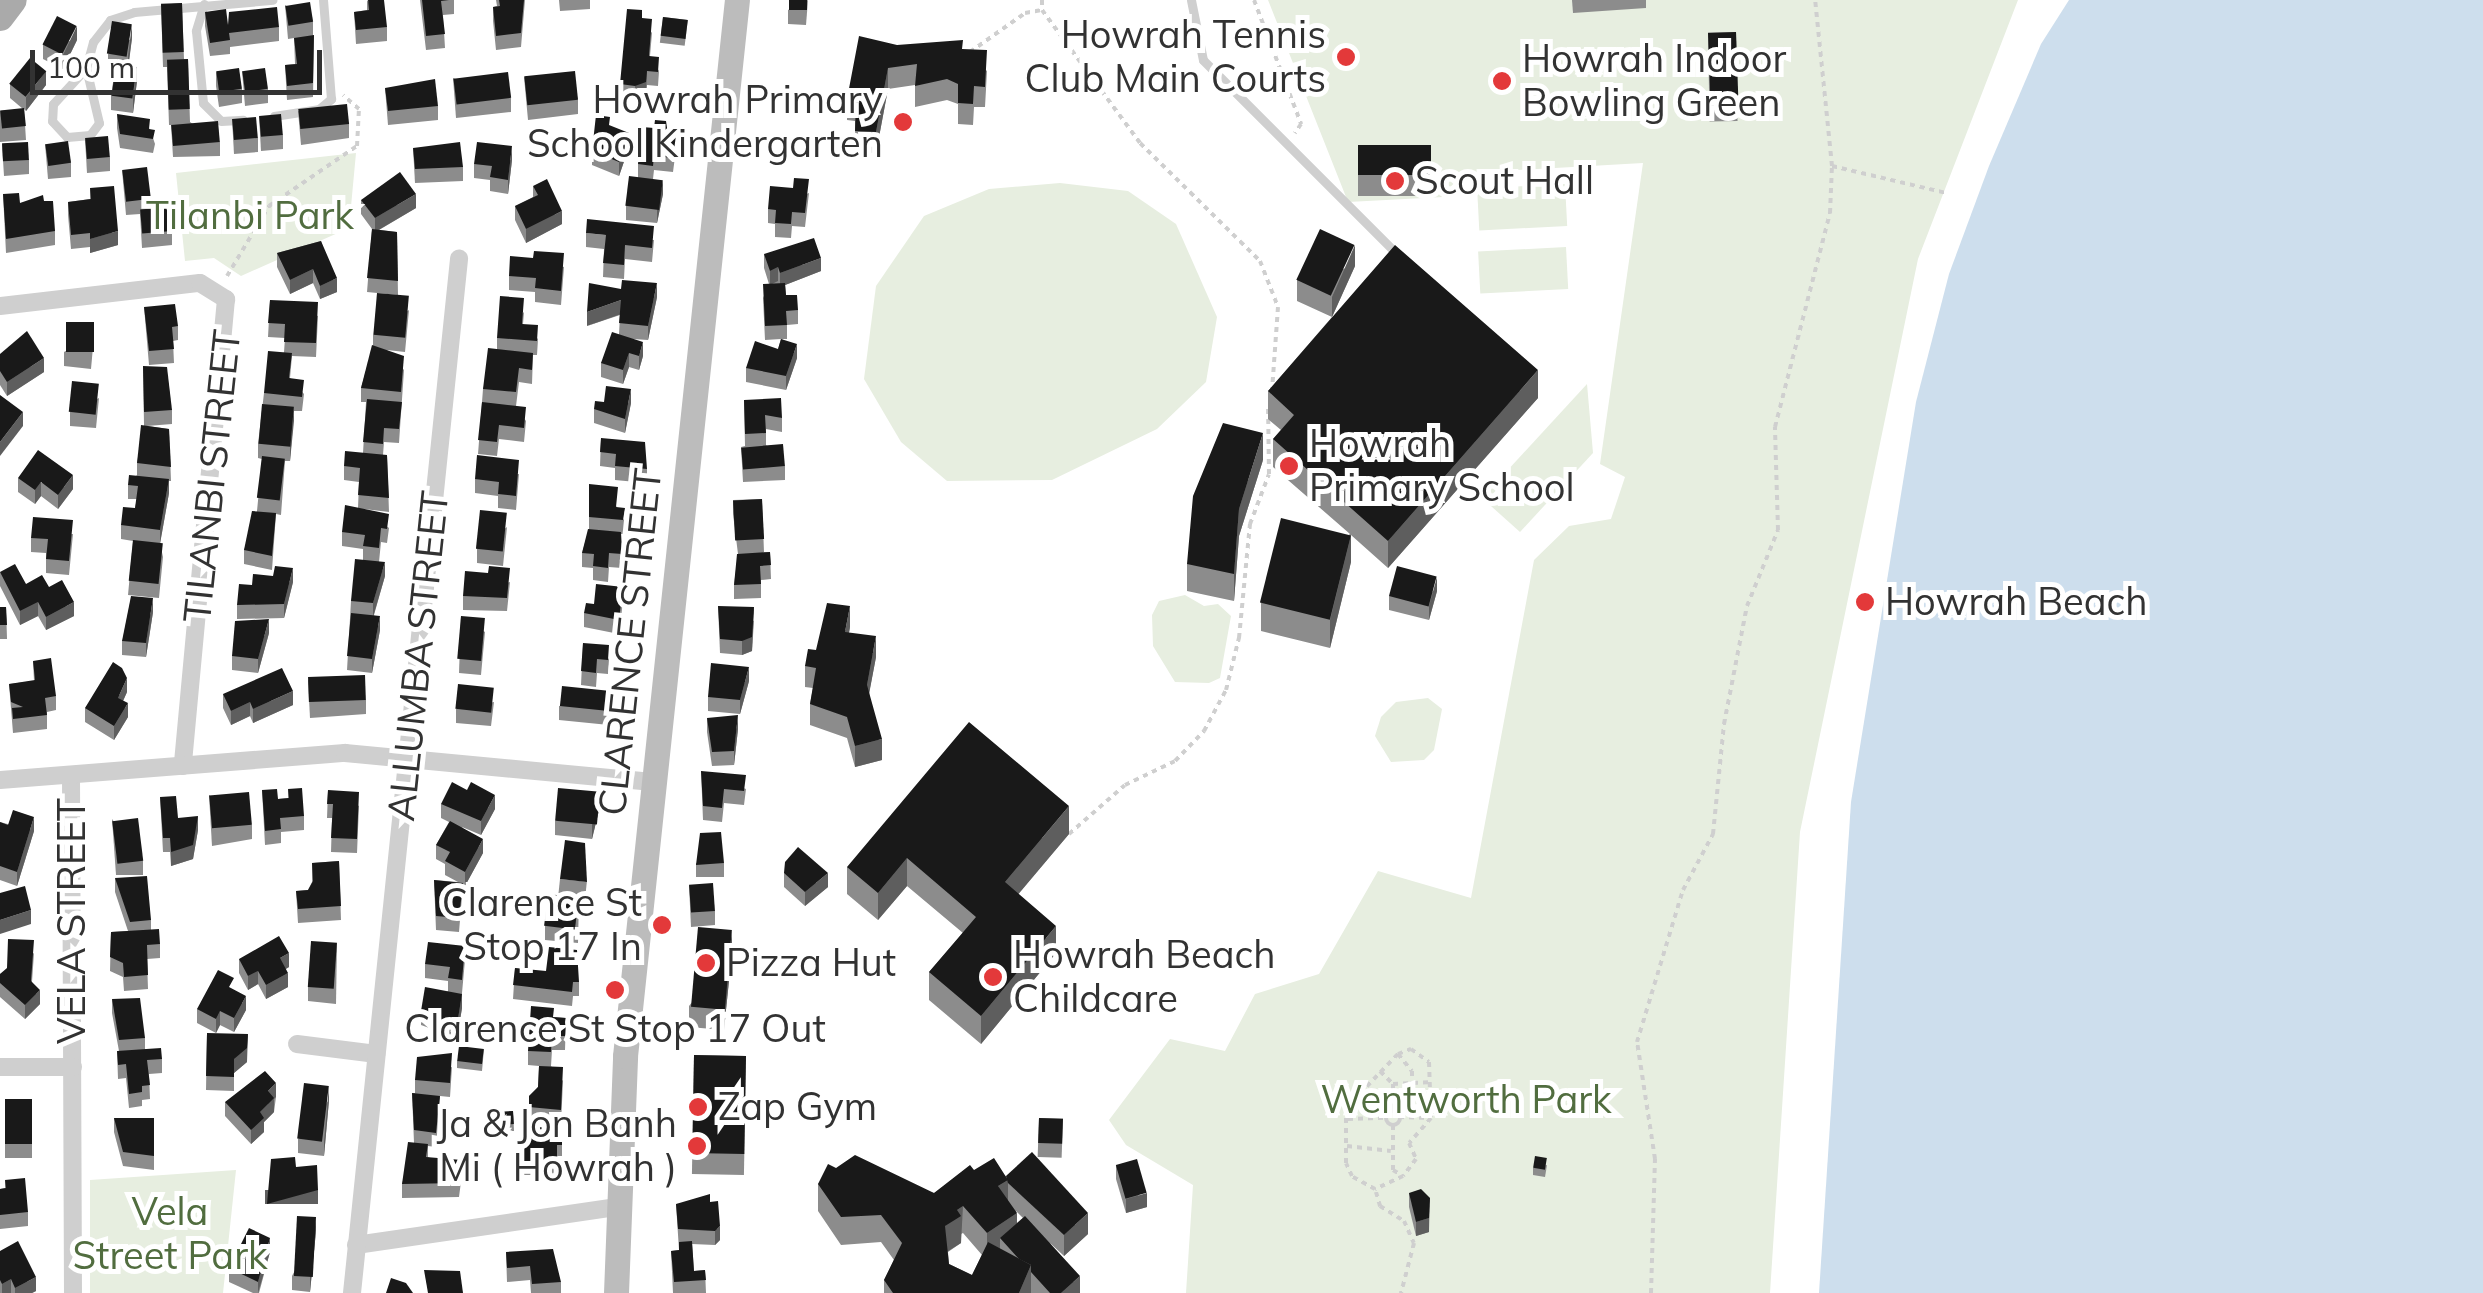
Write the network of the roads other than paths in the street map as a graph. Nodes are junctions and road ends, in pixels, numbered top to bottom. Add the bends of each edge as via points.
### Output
1 (12, 0) edge
2 (272, 0) edge
3 (323, 0) edge
4 (722, 0) edge
5 (737, 0) edge
6 (751, 0) edge
7 (1192, 0) edge
8 (237, 1) edge
9 (204, 4) junction
10 (0, 17) edge
11 (86, 68) junction
12 (728, 68) junction
13 (1391, 248) edge
14 (459, 258) dead end
15 (0, 306) edge
16 (407, 756) junction
17 (183, 766) junction
18 (71, 774) junction
19 (0, 780) edge
20 (654, 782) junction
21 (297, 1044) dead end
22 (376, 1054) junction
23 (73, 1066) junction
24 (0, 1067) edge
25 (618, 1207) junction
26 (356, 1245) junction
27 (73, 1293) edge
28 (352, 1293) edge
29 (616, 1293) edge

1 - 10 main road
2 - 8 lane
3 - 9 lane via 334,90 326,105 229,122 203,103 197,57
4 - 12 main road
5 - 12 main road, CLARENCE STREET
6 - 12 main road
7 - 13 lane via 1204,60
8 - 9 lane
9 - 11 lane via 110,20 92,42
11 - 11 lane via 100,123 90,135 67,137 52,121 54,104
12 - 20 main road, CLARENCE STREET
14 - 16 street, ALLUMBA STREET
15 - 17 street, TILANBI STREET via 200,283 226,299
16 - 17 street via 345,753
16 - 20 street
16 - 22 street, ALLUMBA STREET
17 - 18 street
18 - 19 street
18 - 23 street, VELA STREET
20 - 25 main road, CLARENCE STREET
21 - 22 street
22 - 26 street, ALLUMBA STREET
23 - 24 street, VELA STREET
23 - 27 street, VELA STREET
25 - 26 street
25 - 29 main road, CLARENCE STREET
26 - 28 street, ALLUMBA STREET

